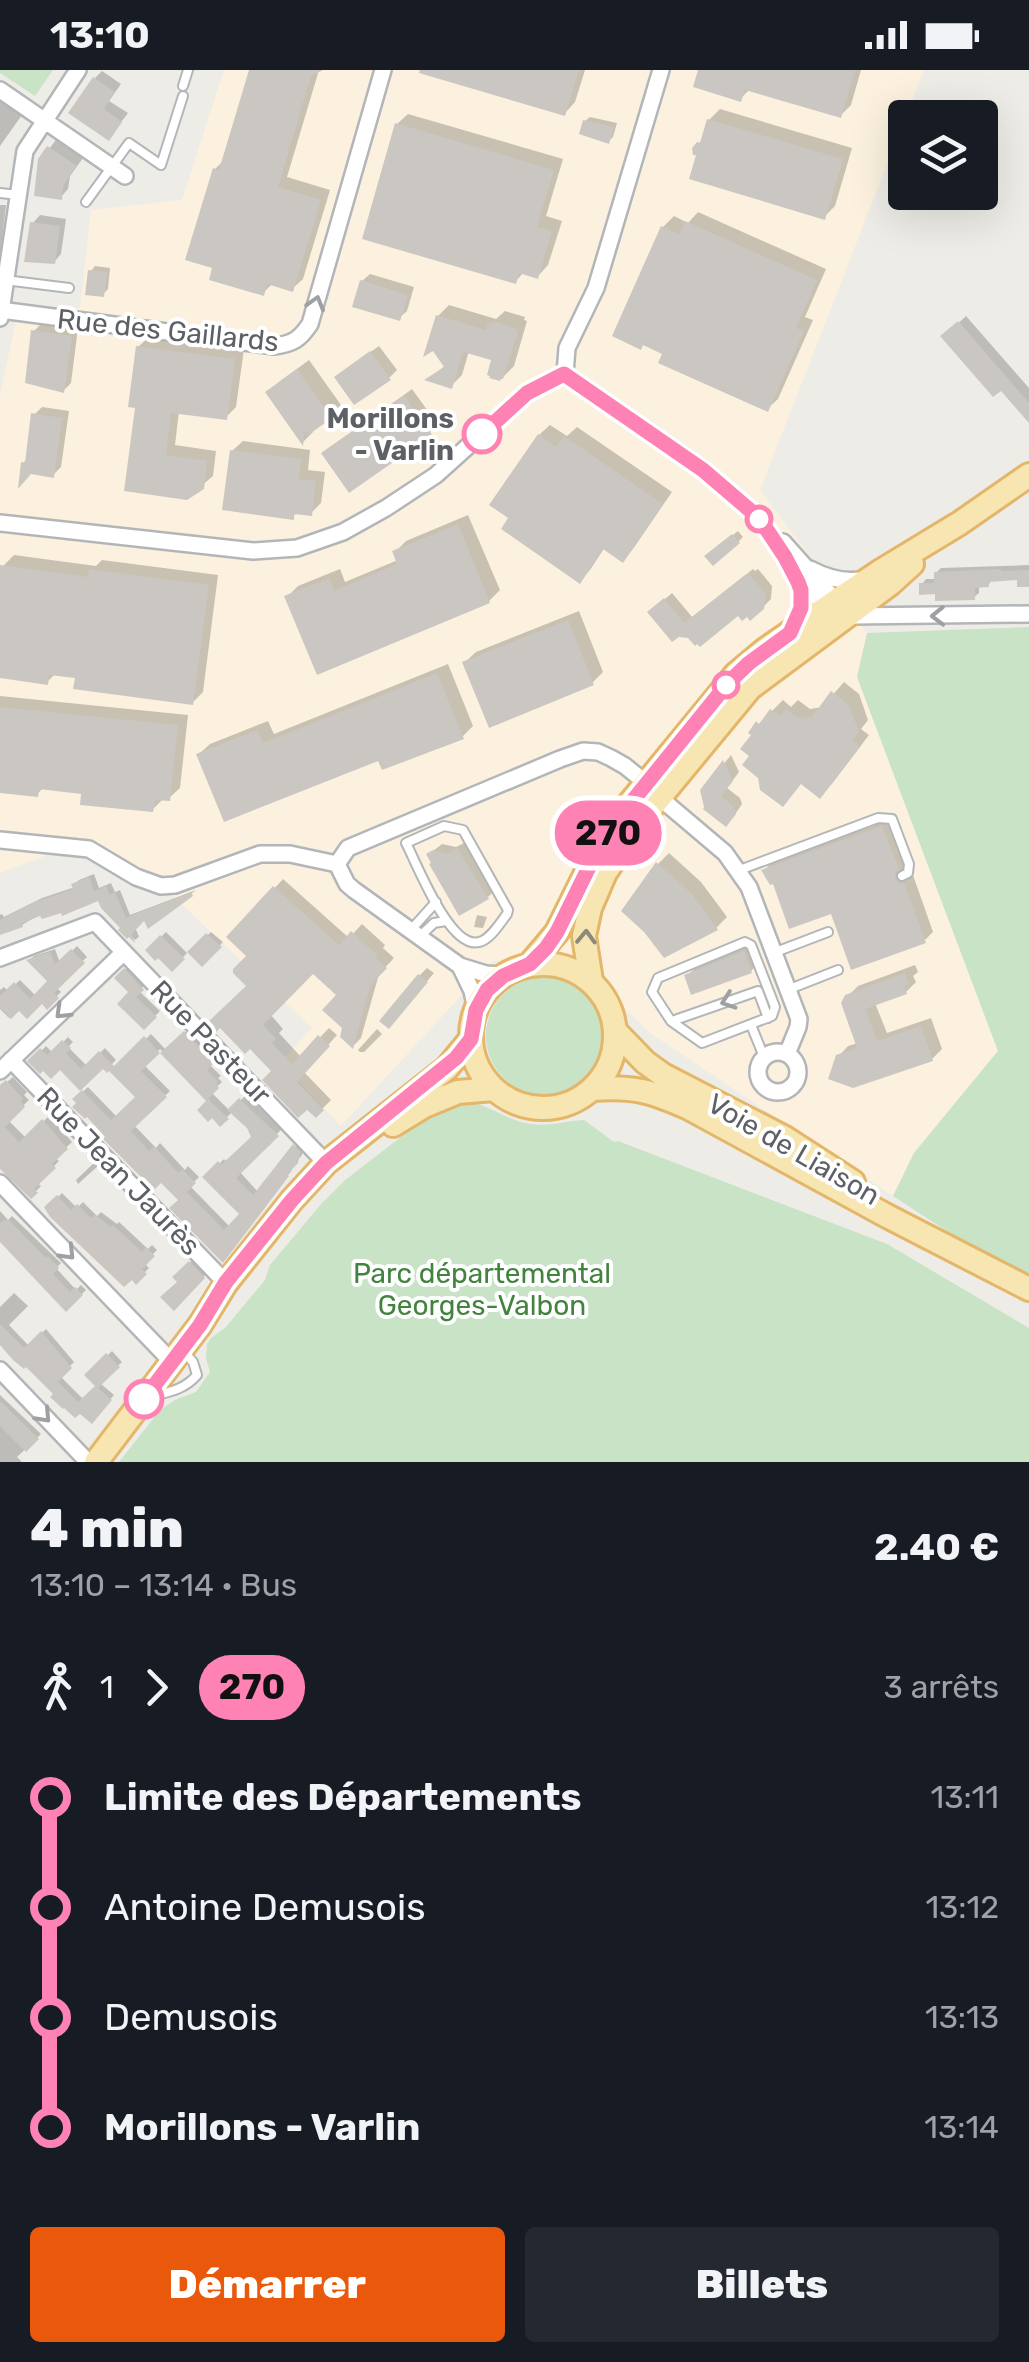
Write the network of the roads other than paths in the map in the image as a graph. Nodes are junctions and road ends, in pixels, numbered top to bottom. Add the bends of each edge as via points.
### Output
1 (78, 70) edge
2 (188, 70) edge
3 (383, 70) edge
4 (661, 70) edge
5 (0, 90) edge
6 (44, 120) junction
7 (119, 171) junction
8 (0, 192) edge
9 (18, 195) junction
10 (86, 202) dead end
11 (4, 280) junction
12 (69, 288) dead end
13 (0, 310) edge
14 (0, 318) edge
15 (564, 374) junction
16 (1029, 474) edge
17 (759, 518) junction
18 (0, 522) edge
19 (960, 523) junction
20 (785, 557) junction
21 (807, 567) junction
22 (871, 578) junction
23 (836, 608) junction
24 (1029, 614) edge
25 (790, 633) junction
26 (653, 791) junction
27 (0, 840) edge
28 (337, 864) junction
29 (737, 871) junction
30 (902, 876) dead end
31 (436, 902) junction
32 (446, 921) junction
33 (828, 932) dead end
34 (414, 935) junction
35 (124, 952) junction
36 (773, 953) junction
37 (0, 958) edge
38 (530, 964) junction
39 (460, 966) junction
40 (838, 970) dead end
41 (503, 976) junction
42 (591, 981) junction
43 (787, 990) junction
44 (476, 1010) junction
45 (768, 1018) junction
46 (671, 1021) junction
47 (751, 1025) junction
48 (616, 1032) junction
49 (471, 1039) junction
50 (788, 1054) junction
51 (764, 1057) junction
52 (6, 1066) edge
53 (494, 1089) junction
54 (592, 1089) junction
55 (326, 1163) junction
56 (0, 1183) edge
57 (978, 1262) junction
58 (226, 1282) junction
59 (1029, 1289) edge
60 (200, 1325) junction
61 (177, 1356) junction
62 (0, 1370) edge
63 (88, 1462) edge
64 (96, 1462) edge

1 - 6 street
2 - 7 lane via 161,164 130,142
13 -> 3 street, Rue des Gaillards via 290,345 310,324
4 - 15 street via 596,288 567,348
5 - 6 street
6 - 7 street
6 - 9 street via 25,150
7 - 10 lane
8 - 9 lane
9 - 11 street
11 - 12 lane
11 - 13 street
13 - 14 street
15 - 17 street via 703,470
15 - 18 street via 527,393 436,475 386,508 297,548 253,551
16 - 19 main road
17 - 20 street
17 - 21 street
19 - 22 main road
19 - 23 main road via 890,584
20 - 23 street
20 - 25 street via 802,597
21 - 22 street via 834,578
21 - 23 street
22 - 23 main road
24 -> 23 street via 888,617
23 - 25 main road
23 - 26 main road
25 - 26 main road via 728,683
26 - 28 street via 626,766 583,751 348,848
26 - 29 street via 725,852
26 - 38 main road via 602,844 557,932
42 -> 26 main road via 584,936 590,908
27 - 28 street via 89,849 161,886 260,854
28 - 34 street via 347,884
29 - 30 lane via 878,818 892,819 909,864
29 - 36 street
31 - 32 lane
31 - 32 lane via 406,842 444,826 464,830 508,914 484,942 474,944
31 - 34 lane
32 - 34 lane
33 - 36 lane
34 - 39 street
35 - 37 street, Rue Pasteur via 95,922
35 -> 52 street
35 - 55 street, Rue Pasteur
36 - 43 street
38 - 41 main road
38 - 42 main road via 561,966
39 - 41 street
39 - 44 street
40 - 43 lane
41 - 44 main road
42 - 48 main road via 609,1005
43 - 50 street via 798,1019
44 - 49 main road
45 -> 46 lane via 758,991
45 - 46 lane via 774,1008 746,942 658,978 652,992
45 - 47 lane
46 - 47 lane via 702,1043
47 - 51 lane
48 - 54 main road via 610,1063
48 - 57 main road, Voie de Liaison via 663,1075 785,1138
49 - 53 main road via 478,1068
49 - 55 main road via 447,1068
50 - 51 street
50 - 51 street via 797,1077 777,1092 760,1082
52 - 58 street, Rue Jean Jaurès
53 - 54 main road via 546,1108
53 - 60 main road via 458,1092 385,1130 330,1180
54 - 57 main road, Voie de Liaison via 656,1093
55 - 58 main road
56 -> 61 street
57 - 59 main road, Voie de Liaison
58 - 60 main road
60 - 61 main road
61 - 64 main road
62 -> 63 street

